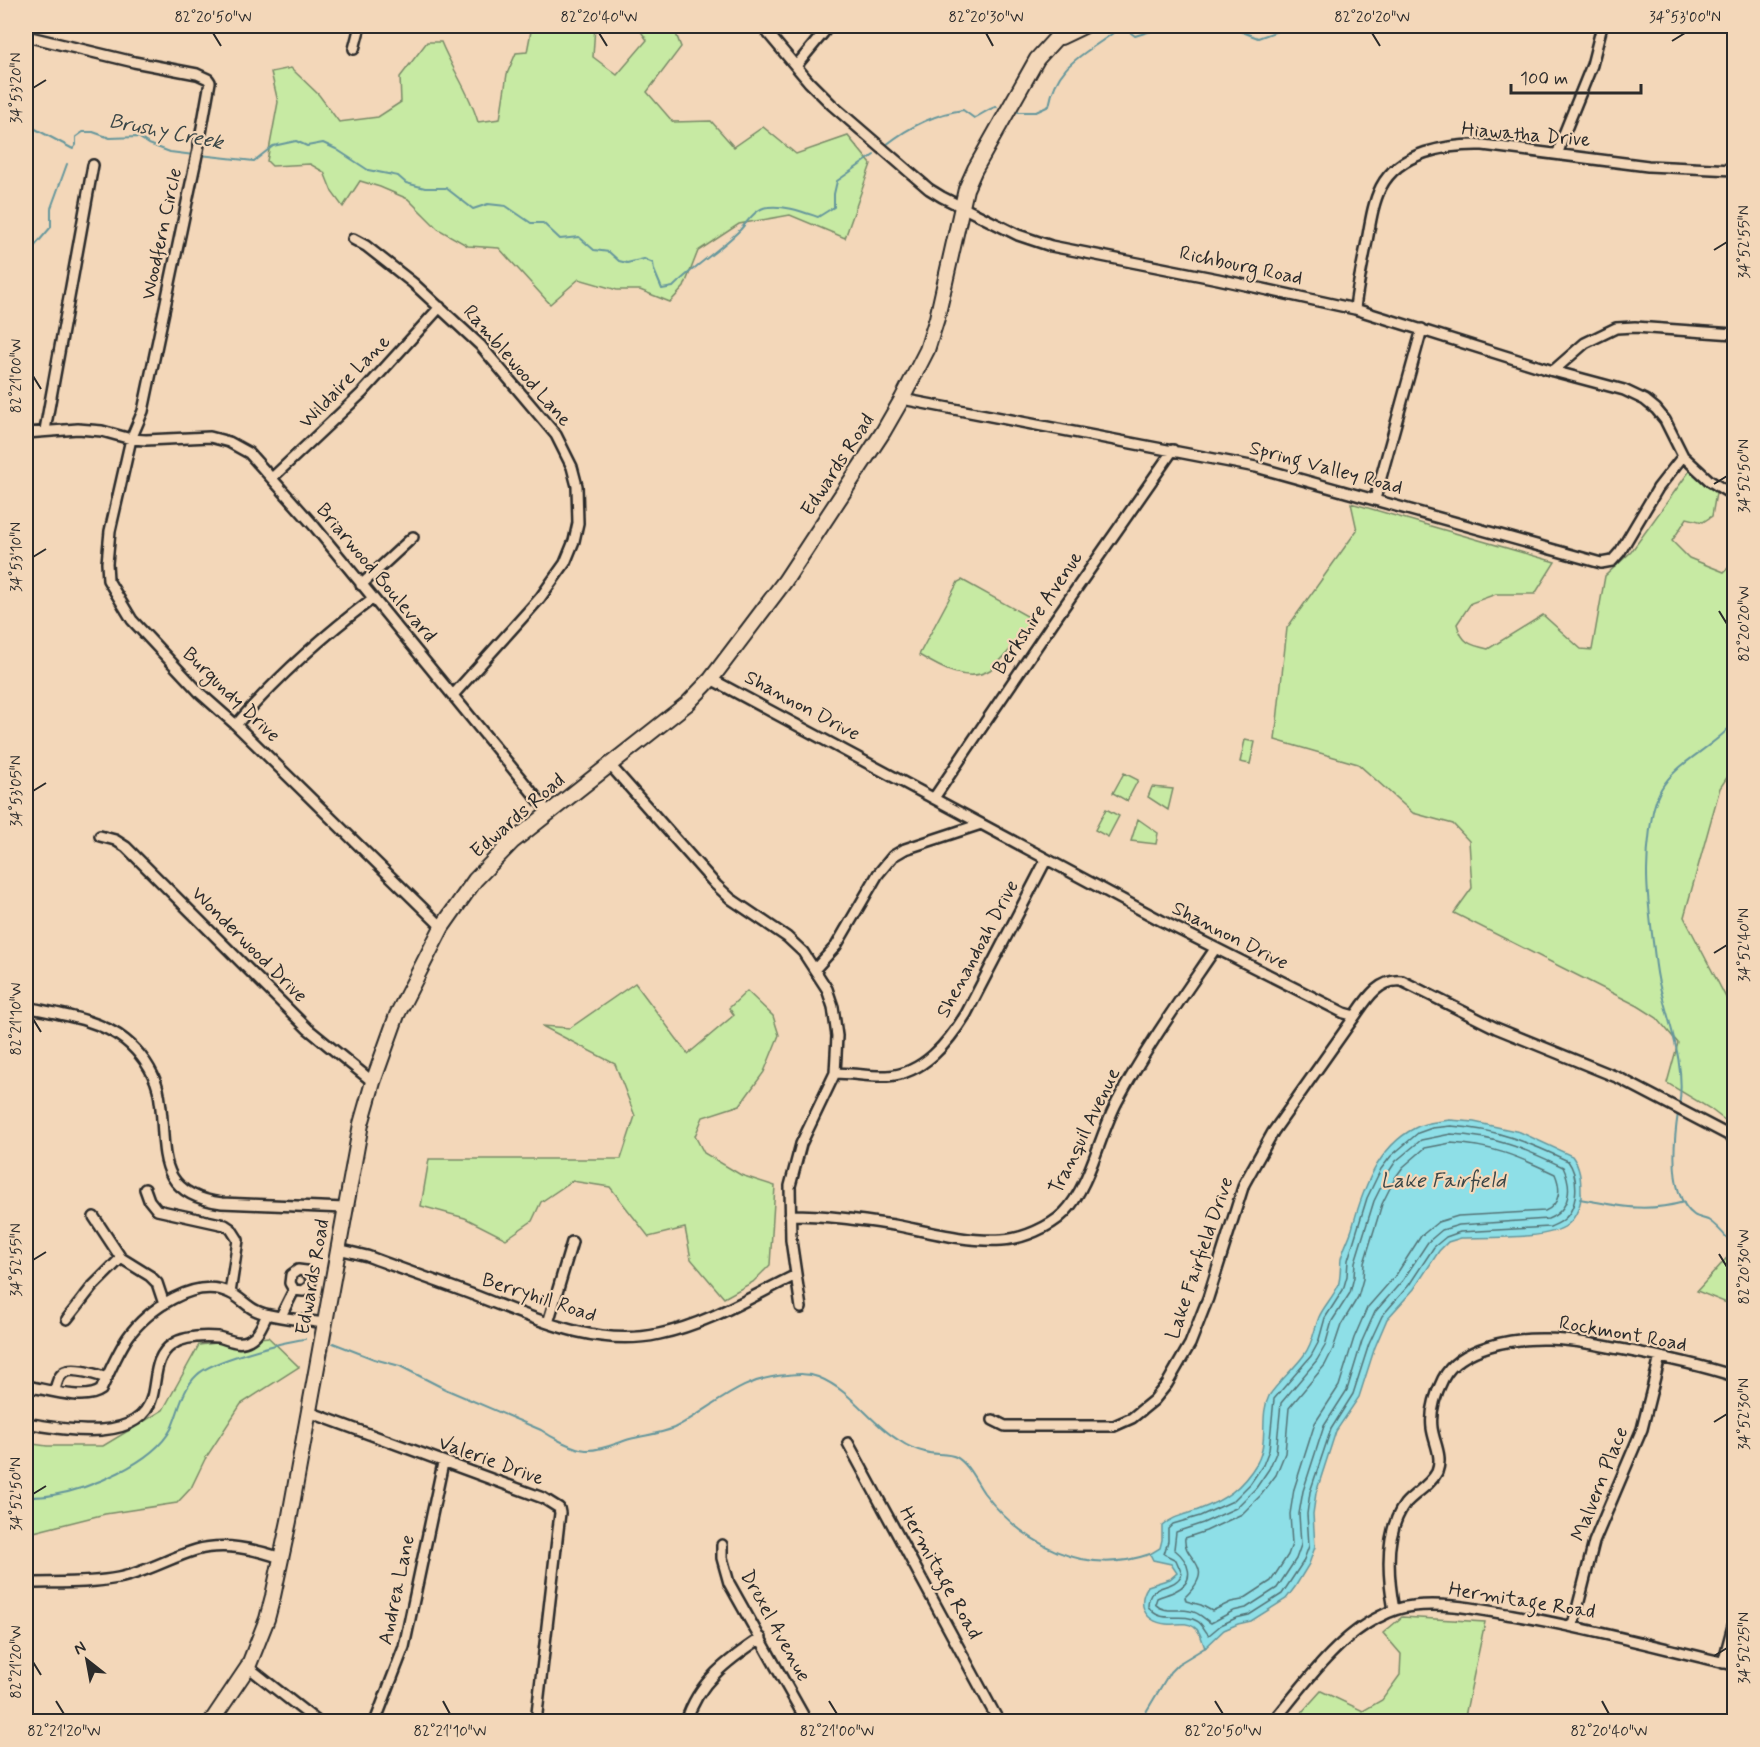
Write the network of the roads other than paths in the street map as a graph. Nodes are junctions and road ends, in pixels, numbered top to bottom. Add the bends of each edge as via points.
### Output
1 (360, 26) edge
2 (762, 26) edge
3 (829, 26) edge
4 (1067, 26) edge
5 (1084, 26) edge
6 (1602, 26) edge
7 (26, 36) edge
8 (1052, 44) junction
9 (354, 49) dead end
10 (796, 66) junction
11 (1558, 153) junction
12 (93, 165) dead end
13 (1734, 170) edge
14 (962, 207) junction
15 (353, 239) dead end
16 (440, 307) junction
17 (1355, 309) junction
18 (1422, 329) junction
19 (1734, 334) edge
20 (1553, 371) junction
21 (902, 399) junction
22 (45, 430) junction
23 (26, 433) edge
24 (131, 439) junction
25 (1173, 450) junction
26 (1683, 456) junction
27 (272, 478) junction
28 (1734, 496) edge
29 (1375, 500) junction
30 (413, 537) dead end
31 (361, 585) junction
32 (372, 599) junction
33 (711, 679) junction
34 (453, 695) junction
35 (236, 725) junction
36 (610, 765) junction
37 (934, 798) junction
38 (549, 813) junction
39 (981, 824) junction
40 (100, 836) dead end
41 (1046, 860) junction
42 (442, 927) junction
43 (1215, 949) junction
44 (815, 969) junction
45 (26, 1007) edge
46 (1354, 1016) junction
47 (835, 1073) junction
48 (373, 1082) junction
49 (1734, 1138) edge
50 (145, 1189) dead end
51 (345, 1208) junction
52 (790, 1215) junction
53 (94, 1217) dead end
54 (572, 1242) dead end
55 (338, 1249) junction
56 (121, 1258) junction
57 (796, 1275) junction
58 (294, 1290) dead end
59 (230, 1293) junction
60 (165, 1304) junction
61 (801, 1308) dead end
62 (267, 1315) junction
63 (281, 1316) junction
64 (67, 1319) dead end
65 (324, 1323) junction
66 (548, 1323) junction
67 (1660, 1357) junction
68 (1734, 1376) edge
69 (107, 1378) junction
70 (26, 1386) edge
71 (55, 1391) junction
72 (309, 1412) junction
73 (993, 1420) dead end
74 (26, 1423) edge
75 (848, 1443) dead end
76 (443, 1463) junction
77 (722, 1545) dead end
78 (282, 1558) junction
79 (26, 1583) edge
80 (1394, 1610) junction
81 (1734, 1623) edge
82 (1572, 1625) junction
83 (761, 1638) junction
84 (1723, 1663) junction
85 (1734, 1665) edge
86 (248, 1667) junction
87 (26, 1717) edge
88 (39, 1722) edge
89 (211, 1722) edge
90 (318, 1722) edge
91 (375, 1722) edge
92 (536, 1722) edge
93 (686, 1722) edge
94 (807, 1722) edge
95 (999, 1722) edge
96 (1273, 1722) edge

1 - 9 street
2 - 10 street, Richbourg Road
3 - 10 street
4 - 8 street, Edwards Road
5 - 8 street, Edwards Road
6 - 11 street via 1592,65
7 - 24 street, Woodfern Circle via 197,74 210,82 143,411
8 - 14 street, Edwards Road via 1037,59 987,145 966,189
10 - 14 street, Richbourg Road via 865,136 929,189
11 - 13 street, Hiawatha Drive via 1648,166
11 - 17 street, Hiawatha Drive via 1460,145 1431,151 1394,170 1376,199
12 - 22 street
14 - 17 street, Richbourg Road via 1018,235 1051,246
14 - 21 street, Edwards Road via 927,350
15 - 16 street, Ramblewood Lane
16 - 27 street, Wildaire Lane via 362,393
16 - 34 street, Ramblewood Lane via 480,345 556,435 572,467 579,514 574,541 560,572
17 - 18 street, Richbourg Road
18 - 20 street, Richbourg Road
18 - 29 street
19 - 20 street via 1616,328 1584,343
20 - 26 street, Richbourg Road via 1624,390 1645,400 1665,420
21 - 25 street, Spring Valley Road
21 - 33 street, Edwards Road via 785,581
22 - 23 street
22 - 24 street via 102,431
24 - 27 street, Briarwood Boulevard via 221,439 249,453
24 - 35 street, Burgundy Drive via 110,531 108,580 140,629
25 - 29 street, Spring Valley Road via 1256,467
25 - 37 street, Berkshire Avenue
26 - 28 street, Richbourg Road via 1710,481
26 - 29 street, Spring Valley Road via 1658,488 1620,552 1608,563
27 - 31 street, Briarwood Boulevard
30 - 31 street
31 - 32 street, Briarwood Boulevard
32 - 34 street, Briarwood Boulevard
32 - 35 street via 310,649
33 - 36 street, Edwards Road via 670,718
33 - 37 street, Shannon Drive
34 - 38 street, Briarwood Boulevard
35 - 42 street, Burgundy Drive
36 - 38 street, Edwards Road
36 - 44 street via 716,885 787,937
37 - 39 street, Shannon Drive
38 - 42 street, Edwards Road via 488,865
39 - 41 street, Shannon Drive
39 - 44 street via 893,856 878,874 836,946
40 - 48 street, Wonderwood Drive via 126,847 309,1029
41 - 43 street, Shannon Drive
41 - 47 street, Shenandoah Drive via 966,1014 943,1046 920,1065 898,1074
42 - 48 street, Edwards Road via 397,1015
43 - 46 street, Shannon Drive
43 - 52 street, Tranquil Avenue via 1133,1072 1077,1195 1065,1213 1054,1220 1022,1236 992,1240 848,1218
44 - 47 street via 835,1013
45 - 51 street via 99,1026 137,1051 158,1089 167,1167 191,1194 222,1203
46 - 49 street via 1378,987 1402,981 1496,1028 1619,1078
46 - 73 street, Lake Fairfield Drive via 1273,1132 1244,1184 1190,1344 1154,1400 1132,1418 1114,1426 1005,1426
47 - 52 street via 796,1160 790,1186
48 - 51 street, Edwards Road
50 - 59 street via 157,1210 225,1225 236,1233
51 - 55 street, Edwards Road
52 - 57 street
53 - 56 street
54 - 66 street
55 - 65 street, Edwards Road
55 - 66 street, Berryhill Road via 367,1256
56 - 60 street via 150,1275
56 - 64 street
57 - 61 street
57 - 66 street, Berryhill Road via 728,1309 660,1334 612,1338
58 - 63 street
59 - 60 street via 197,1290
59 - 62 street
60 - 69 street via 142,1320 127,1339
62 - 63 street
62 - 74 street via 258,1332 247,1341 194,1337 171,1345 155,1371 152,1398 142,1417 134,1422 92,1431
63 - 65 street
65 - 72 street, Edwards Road
67 - 68 street, Rockmont Road
67 - 80 street, Rockmont Road via 1546,1339 1478,1350 1454,1364 1442,1380 1432,1411 1439,1461 1436,1472 1397,1518 1390,1574
67 - 82 street, Malvern Place via 1642,1429 1594,1542
69 - 71 street via 101,1390 89,1396
69 - 71 street via 70,1370 63,1372
70 - 71 street
72 - 76 street, Valerie Drive
72 - 78 street, Edwards Road
75 - 95 street, Hermitage Road
76 - 91 street, Andrea Lane via 404,1647
76 - 92 street, Valerie Drive via 543,1498 559,1508
77 - 83 street, Drexel Avenue via 726,1575
78 - 79 street via 248,1549 213,1547 118,1578
78 - 86 street, Edwards Road via 267,1619
80 - 82 street, Hermitage Road via 1413,1605 1460,1606
80 - 96 street, Hermitage Road via 1369,1622 1340,1646
81 - 84 street
82 - 84 street, Hermitage Road
83 - 93 street via 706,1681
83 - 94 street, Drexel Avenue
84 - 85 street, Hermitage Road
86 - 89 street, Edwards Road
86 - 90 street
87 - 88 street

